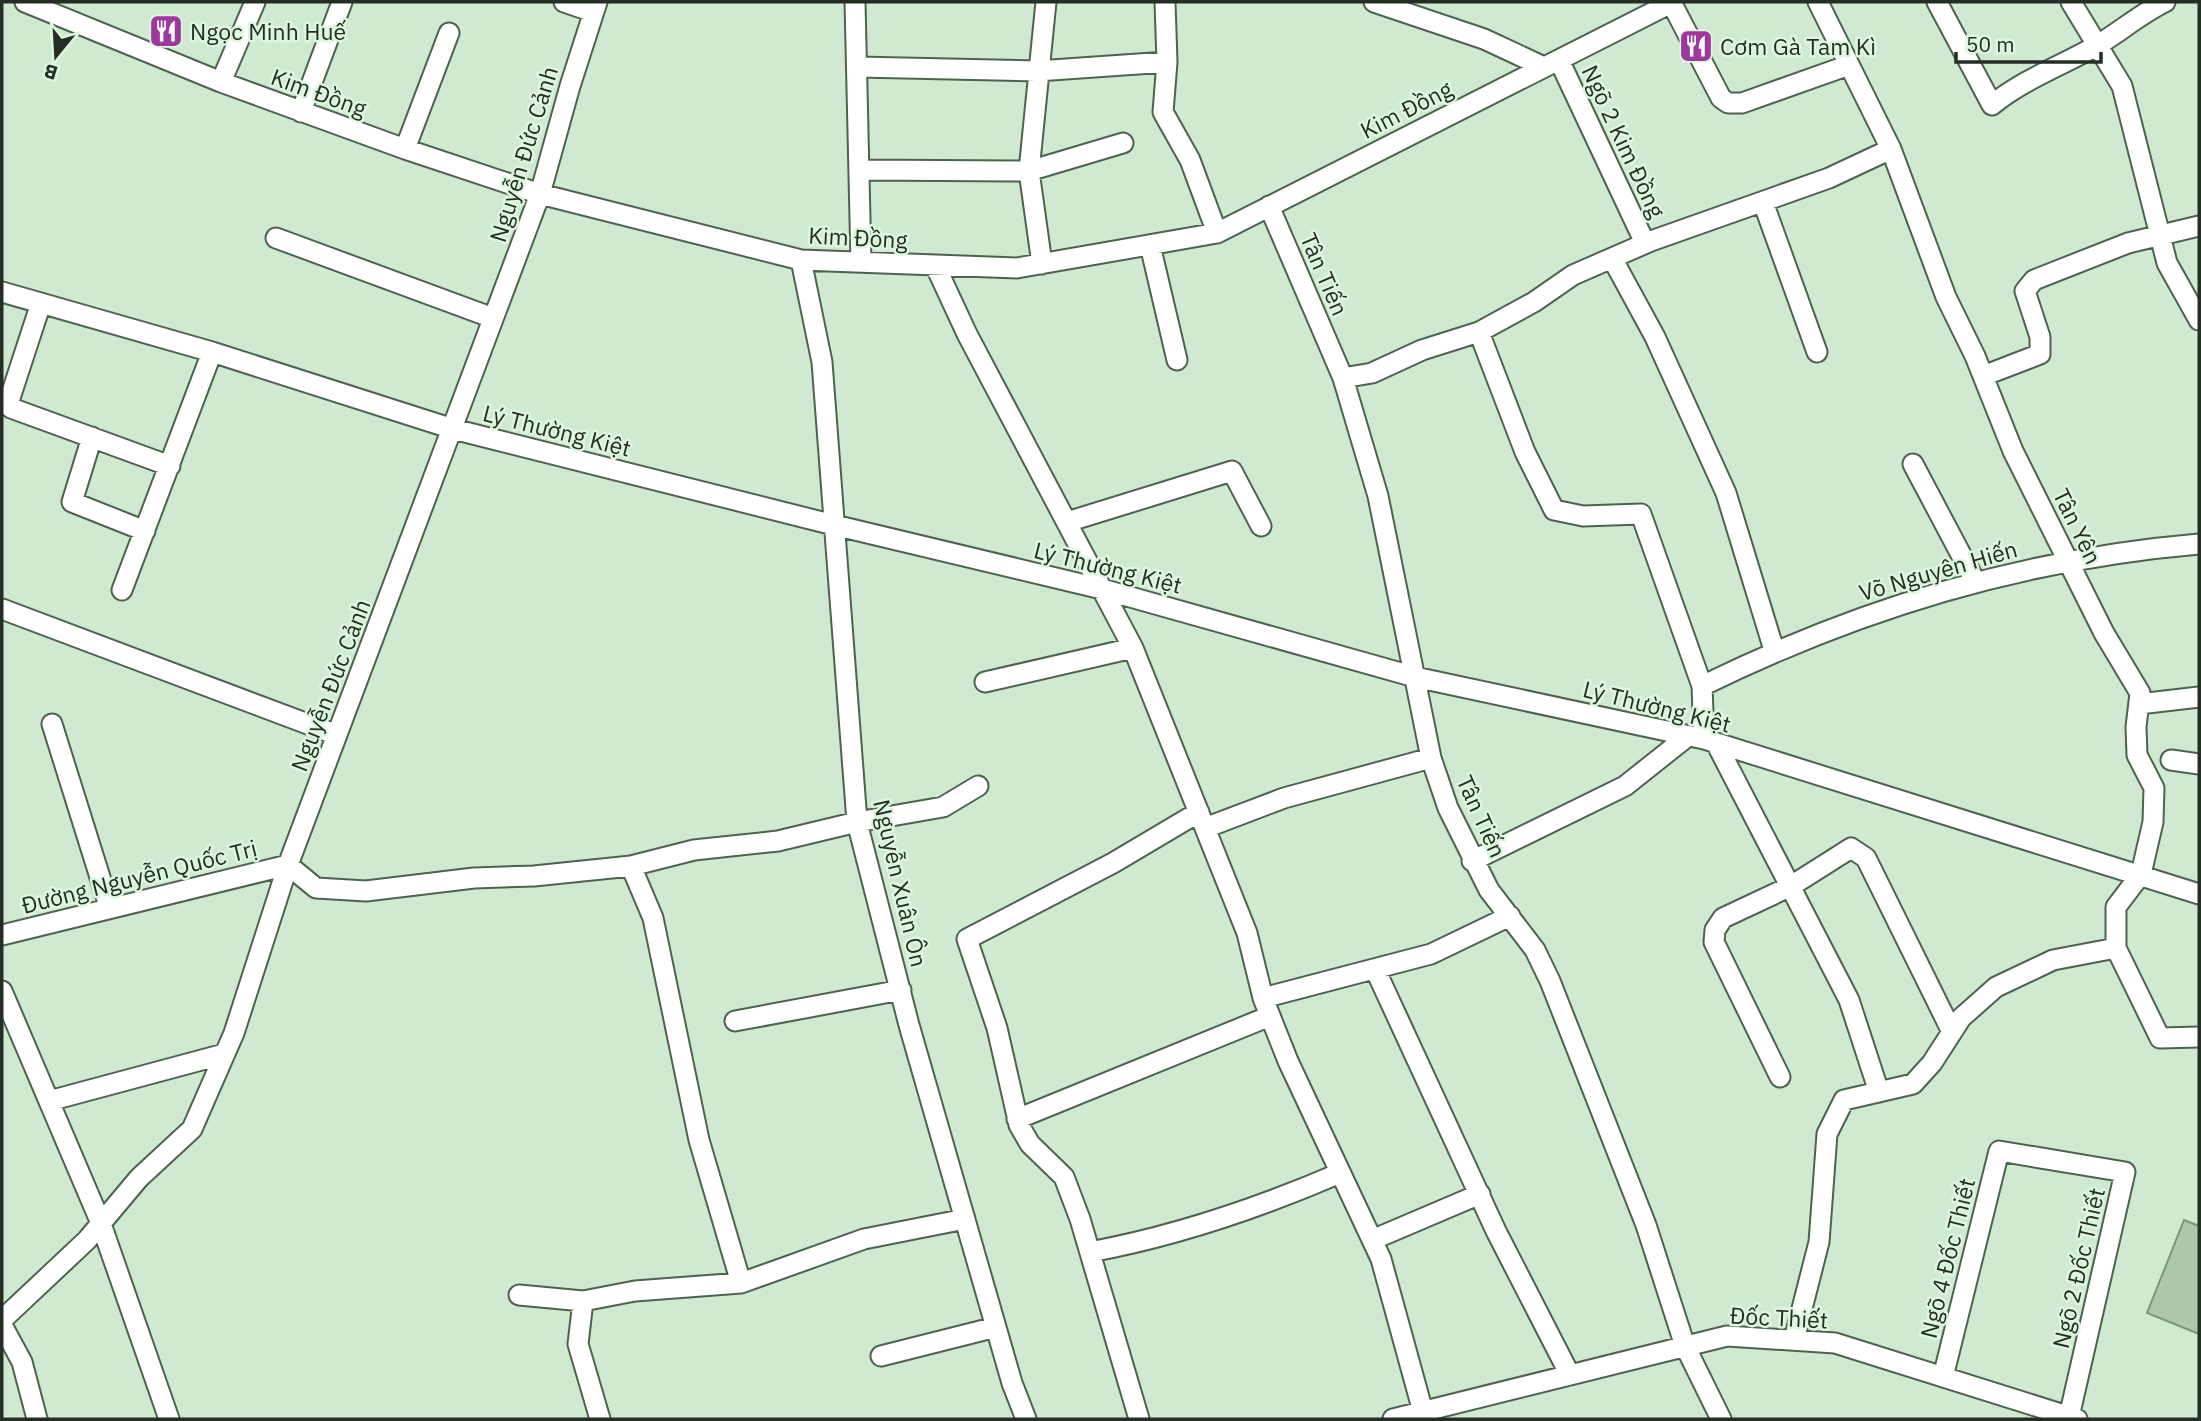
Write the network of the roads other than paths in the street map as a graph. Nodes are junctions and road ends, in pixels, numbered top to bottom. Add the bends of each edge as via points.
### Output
1 (25, 2) edge
2 (255, 2) edge
3 (342, 2) edge
4 (564, 2) edge
5 (855, 2) edge
6 (1046, 2) edge
7 (1165, 2) edge
8 (1374, 2) edge
9 (1818, 2) edge
10 (1937, 2) edge
11 (2071, 2) edge
12 (2165, 2) edge
13 (1664, 4) edge
14 (595, 7) edge
15 (64, 9) edge
16 (449, 33) dead end
17 (2097, 45) junction
18 (1167, 62) junction
19 (1551, 63) junction
20 (1849, 65) junction
21 (858, 67) junction
22 (1037, 71) junction
23 (221, 82) junction
24 (301, 112) junction
25 (1123, 144) dead end
26 (405, 149) junction
27 (1891, 149) junction
28 (859, 170) junction
29 (1029, 171) junction
30 (540, 194) junction
31 (1763, 202) junction
32 (1269, 206) junction
33 (2199, 226) edge
34 (1217, 233) junction
35 (2160, 234) junction
36 (276, 238) dead end
37 (1645, 243) junction
38 (1150, 245) junction
39 (1612, 258) junction
40 (801, 260) junction
41 (861, 262) junction
42 (1042, 264) junction
43 (935, 265) junction
44 (2, 292) edge
45 (41, 303) junction
46 (493, 318) junction
47 (2199, 320) edge
48 (1479, 332) junction
49 (212, 352) junction
50 (1817, 352) dead end
51 (1177, 360) dead end
52 (1983, 376) junction
53 (1343, 378) junction
54 (453, 429) junction
55 (92, 437) junction
56 (1913, 464) dead end
57 (170, 466) junction
58 (1068, 522) junction
59 (834, 525) junction
60 (1261, 526) dead end
61 (145, 531) junction
62 (2199, 544) edge
63 (2069, 562) junction
64 (1975, 581) junction
65 (1102, 589) junction
66 (122, 590) dead end
67 (2, 608) edge
68 (1133, 648) junction
69 (1774, 650) junction
70 (1415, 677) junction
71 (985, 682) dead end
72 (1702, 686) junction
73 (2199, 697) edge
74 (2139, 704) junction
75 (52, 724) dead end
76 (337, 735) junction
77 (1703, 740) junction
78 (1431, 758) junction
79 (2171, 760) dead end
80 (2199, 764) edge
81 (978, 786) dead end
82 (1202, 820) junction
83 (857, 821) junction
84 (1472, 861) junction
85 (288, 865) junction
86 (631, 866) junction
87 (2141, 874) junction
88 (1791, 886) junction
89 (2199, 894) edge
90 (109, 906) junction
91 (1510, 916) junction
92 (2, 935) edge
93 (2116, 948) junction
94 (1375, 969) junction
95 (901, 990) junction
96 (2, 991) edge
97 (1266, 1007) junction
98 (735, 1021) dead end
99 (1952, 1032) junction
100 (2199, 1037) edge
101 (225, 1055) junction
102 (1780, 1077) dead end
103 (1878, 1092) junction
104 (49, 1101) junction
105 (1017, 1119) junction
106 (1999, 1151) joint
107 (1340, 1173) junction
108 (1480, 1194) junction
109 (965, 1219) junction
110 (100, 1221) junction
111 (1371, 1240) junction
112 (1090, 1252) junction
113 (740, 1283) junction
114 (519, 1295) dead end
115 (583, 1301) junction
116 (2, 1323) edge
117 (996, 1326) junction
118 (1794, 1340) junction
119 (1685, 1346) junction
120 (881, 1356) dead end
121 (1570, 1375) junction
122 (1943, 1377) junction
123 (1424, 1416) edge
124 (2073, 1418) edge
125 (37, 1419) edge
126 (169, 1419) edge
127 (600, 1419) edge
128 (1026, 1419) edge
129 (1139, 1419) edge
130 (1393, 1419) edge
131 (1721, 1419) edge

1 - 15 street, Kim Đồng
2 - 23 street
3 - 24 street
4 - 14 street
5 - 21 street
6 - 22 street
7 - 18 street
8 - 19 street
9 - 20 street, Tân Yên
10 - 17 street via 1992,105 2016,86
11 - 17 street
12 - 17 street
13 - 19 street, Kim Đồng
13 - 20 street via 1728,103 1742,103
14 - 30 street, Nguyễn Đức Cảnh
15 - 23 street, Kim Đồng
16 - 26 street
17 - 35 street via 2122,86
18 - 22 street
18 - 34 street via 1163,112 1190,160
19 - 32 street, Kim Đồng
19 - 37 street, Ngõ 2 Kim Đồng
20 - 27 street, Tân Yên
21 - 22 street
21 - 28 street
22 - 29 street
23 - 24 street, Kim Đồng
24 - 26 street, Kim Đồng
25 - 29 street
26 - 30 street, Kim Đồng
27 - 31 street
27 - 52 street, Tân Yên via 1946,297
28 - 29 street
28 - 41 street
29 - 42 street
30 - 40 street, Kim Đồng
30 - 46 street, Nguyễn Đức Cảnh
31 - 37 street
31 - 50 street
32 - 34 street, Kim Đồng
32 - 53 street, Tân Tiến
33 - 35 street
34 - 38 street, Kim Đồng
35 - 47 street via 2167,263
35 - 52 street via 2034,280 2025,291 2037,324 2040,354
36 - 46 street
37 - 39 street
38 - 42 street, Kim Đồng
38 - 51 street
39 - 48 street via 1573,275
39 - 69 street via 1655,337 1726,494
40 - 41 street, Kim Đồng
40 - 59 street, Nguyễn Xuân Ôn via 822,362
41 - 43 street, Kim Đồng
42 - 43 street, Kim Đồng via 1017,268
43 - 58 street
44 - 45 street, Lý Thường Kiệt
45 - 49 street, Lý Thường Kiệt
45 - 55 street via 10,404 14,410
46 - 54 street, Nguyễn Đức Cảnh
48 - 53 street via 1422,350 1372,373
48 - 72 street via 1525,452 1554,510 1583,516 1641,514
49 - 54 street, Lý Thường Kiệt
49 - 57 street
52 - 63 street, Tân Yên via 2013,451
53 - 70 street, Tân Tiến via 1378,496
54 - 59 street, Lý Thường Kiệt
54 - 76 street, Nguyễn Đức Cảnh
55 - 57 street
55 - 61 street via 72,502
56 - 64 street
57 - 61 street
58 - 60 street via 1231,471
58 - 65 street
59 - 65 street, Lý Thường Kiệt
59 - 83 street, Nguyễn Xuân Ôn
61 - 66 street
62 - 63 street, Võ Nguyên Hiến
63 - 64 street, Võ Nguyên Hiến
63 - 74 street, Tân Yên via 2140,693
64 - 69 street, Võ Nguyên Hiến via 1885,607
65 - 68 street
65 - 70 street, Lý Thường Kiệt
67 - 76 street
68 - 71 street
68 - 82 street
69 - 72 street, Võ Nguyên Hiến
70 - 77 street, Lý Thường Kiệt
70 - 78 street, Tân Tiến
72 - 77 street
73 - 74 street
74 - 87 street, Tân Yên via 2137,755 2154,788 2153,822
75 - 90 street
76 - 85 street, Nguyễn Đức Cảnh
77 - 84 street via 1625,786
77 - 87 street, Lý Thường Kiệt
77 - 88 street
78 - 82 street
78 - 84 street, Tân Tiến
79 - 80 street
81 - 83 street via 943,807
82 - 97 street via 1247,933
82 - 105 street via 967,939 997,1028
83 - 86 street via 778,841 694,850
83 - 95 street, Nguyễn Xuân Ôn
84 - 91 street, Tân Tiến
85 - 86 street via 316,888 366,891
85 - 90 street, Đường Nguyễn Quốc Trị
85 - 101 street, Nguyễn Đức Cảnh
86 - 113 street via 653,918 699,1140
87 - 89 street, Lý Thường Kiệt
87 - 93 street, Tân Yên via 2116,907
88 - 99 street via 1847,850 1863,853
88 - 102 street via 1723,918 1713,936
88 - 103 street via 1849,1000
90 - 92 street, Đường Nguyễn Quốc Trị
91 - 94 street via 1432,954
91 - 119 street, Tân Tiến via 1535,950 1569,1026 1646,1225
93 - 99 street via 2053,960 1996,987
93 - 100 street, Tân Yên via 2160,1038
94 - 97 street
94 - 108 street
95 - 98 street
95 - 109 street, Nguyễn Xuân Ôn
96 - 104 street
97 - 105 street
97 - 107 street
99 - 103 street via 1913,1084
101 - 104 street
101 - 110 street, Nguyễn Đức Cảnh via 192,1129
103 - 118 street via 1844,1100 1827,1134 1819,1242
104 - 110 street
105 - 112 street via 1030,1144 1064,1177
106 - 122 street, Ngõ 4 Đốc Thiết
106 - 124 street, Ngõ 2 Đốc Thiết via 2125,1172
107 - 111 street
107 - 112 street via 1266,1205 1157,1239
108 - 111 street
108 - 121 street
109 - 113 street via 864,1239
109 - 117 street, Nguyễn Xuân Ôn
110 - 116 street, Nguyễn Đức Cảnh via 87,1240
110 - 126 street
111 - 123 street via 1381,1259
112 - 129 street
113 - 115 street via 635,1291
114 - 115 street
115 - 127 street via 578,1345
116 - 125 street via 22,1362
117 - 120 street
117 - 128 street, Nguyễn Xuân Ôn
118 - 119 street, Đốc Thiết via 1727,1336
118 - 122 street, Đốc Thiết via 1835,1343
119 - 121 street, Đốc Thiết
119 - 131 street, Tân Tiến
121 - 123 street, Đốc Thiết
122 - 124 street, Đốc Thiết
123 - 130 street, Đốc Thiết

